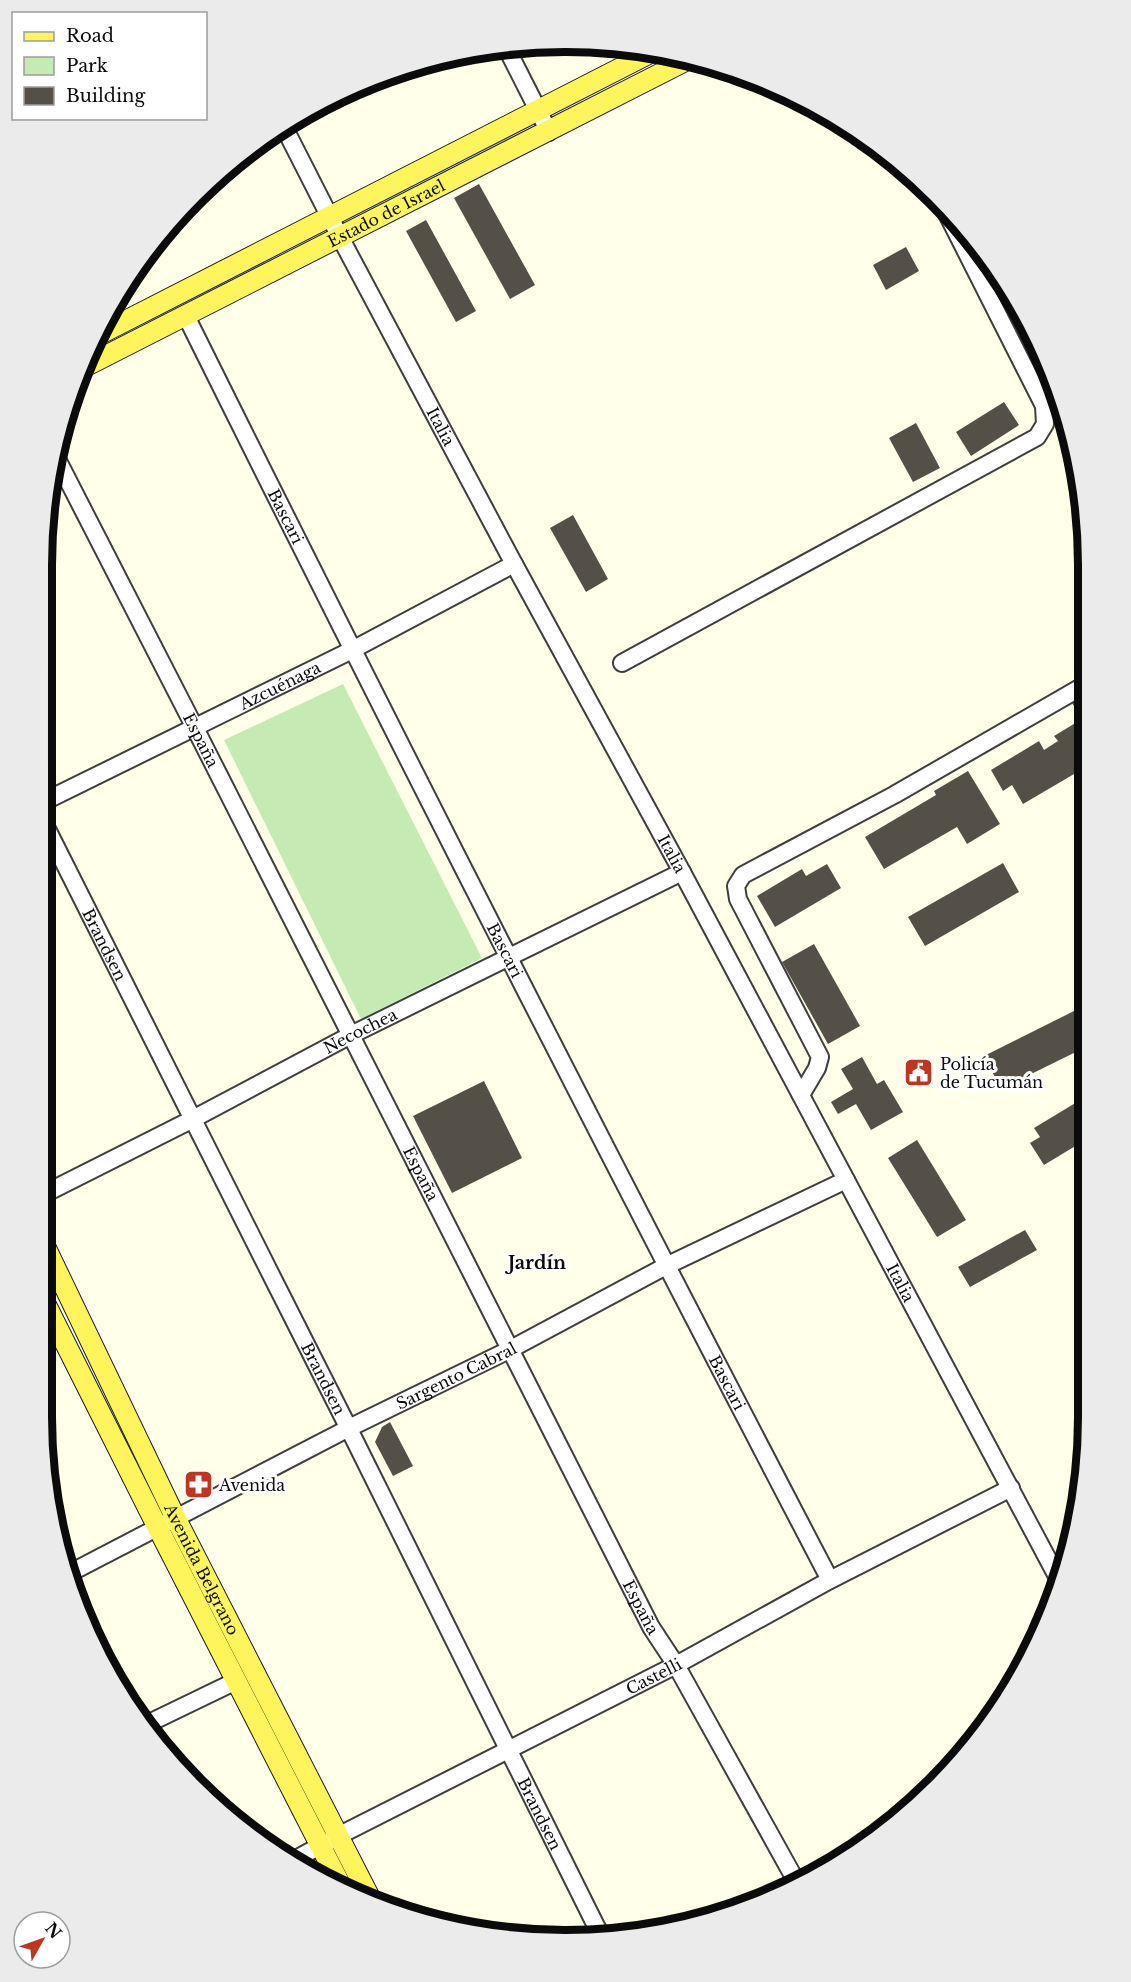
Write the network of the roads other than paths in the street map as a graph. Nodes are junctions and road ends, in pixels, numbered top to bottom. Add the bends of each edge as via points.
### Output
1 (511, 56) edge
2 (640, 58) edge
3 (659, 61) edge
4 (678, 65) edge
5 (665, 72) junction
6 (539, 111) junction
7 (549, 132) junction
8 (288, 134) edge
9 (331, 218) junction
10 (957, 234) edge
11 (340, 237) junction
12 (186, 316) junction
13 (110, 329) edge
14 (95, 361) edge
15 (62, 468) edge
16 (514, 564) junction
17 (352, 650) junction
18 (622, 663) dead end
19 (1078, 689) edge
20 (195, 728) junction
21 (52, 798) edge
22 (52, 839) edge
23 (682, 872) junction
24 (509, 957) junction
25 (351, 1035) junction
26 (801, 1095) junction
27 (191, 1120) junction
28 (846, 1180) junction
29 (52, 1190) edge
30 (52, 1261) edge
31 (666, 1266) junction
32 (52, 1317) edge
33 (511, 1349) junction
34 (349, 1428) junction
35 (1011, 1488) junction
36 (176, 1518) junction
37 (158, 1528) junction
38 (76, 1570) edge
39 (1054, 1571) edge
40 (830, 1580) junction
41 (676, 1665) junction
42 (236, 1681) junction
43 (153, 1721) edge
44 (507, 1750) junction
45 (338, 1836) junction
46 (320, 1846) junction
47 (301, 1856) edge
48 (335, 1875) edge
49 (793, 1876) edge
50 (365, 1888) edge
51 (597, 1928) edge

1 - 6 street
2 - 6 main road, Estado de Israel
3 - 5 street
4 - 5 main road, Estado de Israel
5 - 7 main road, Estado de Israel
6 - 7 street
6 - 9 main road, Estado de Israel
7 - 11 main road, Estado de Israel
8 - 9 street, Italia
9 - 11 street, Italia
9 - 13 main road, Estado de Israel
10 - 18 street via 1044,406 1045,424 1037,436
11 - 12 main road, Estado de Israel
11 - 16 street, Italia
12 - 14 main road, Estado de Israel
12 - 17 street, Bascari
15 - 20 street, España
16 - 17 street, Azcuénaga
16 - 23 street, Italia
17 - 20 street, Azcuénaga
17 - 24 street, Bascari
19 - 26 street via 894,795 743,875 736,886 738,899 820,1057 818,1068
20 - 21 street, Azcuénaga
20 - 25 street, España
22 - 27 street, Brandsen
23 - 24 street, Necochea
23 - 26 street, Italia
24 - 25 street, Necochea
24 - 31 street, Bascari
25 - 27 street, Necochea
25 - 33 street, España
26 - 28 street, Italia
27 - 29 street, Necochea
27 - 34 street, Brandsen
28 - 31 street, Sargento Cabral
28 - 35 street, Italia
30 - 36 main road, Avenida Belgrano
31 - 33 street, Sargento Cabral
31 - 40 street, Bascari
32 - 37 main road, Avenida Belgrano
33 - 34 street, Sargento Cabral
33 - 41 street, España via 651,1627
34 - 36 street, Sargento Cabral
34 - 44 street, Brandsen
35 - 39 street, Italia
35 - 40 street, Castelli
36 - 37 street, Sargento Cabral
36 - 45 main road, Avenida Belgrano
37 - 38 street, Sargento Cabral
37 - 42 main road, Avenida Belgrano
40 - 41 street, Castelli
41 - 44 street, Castelli
41 - 49 street, España
42 - 43 street
42 - 46 main road, Avenida Belgrano
44 - 45 street, Castelli
44 - 51 street, Brandsen
45 - 46 street, Castelli
45 - 50 main road, Avenida Belgrano
46 - 47 street, Castelli
46 - 48 main road, Avenida Belgrano

